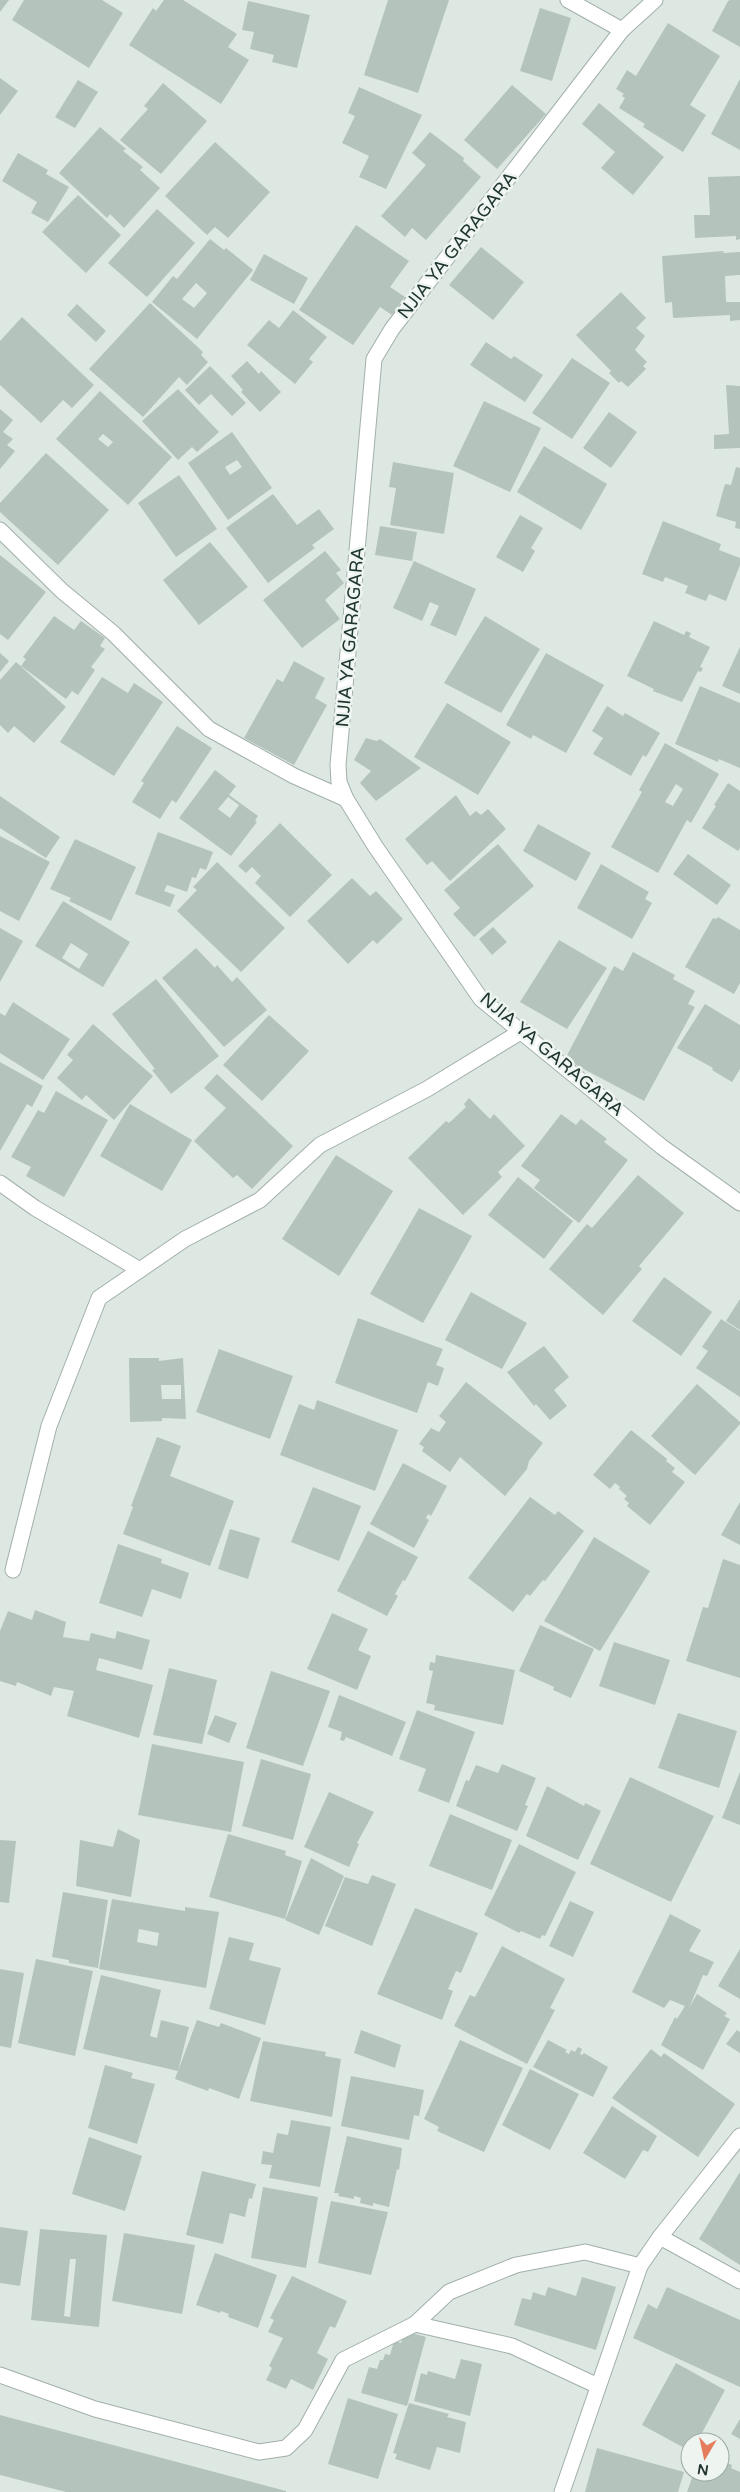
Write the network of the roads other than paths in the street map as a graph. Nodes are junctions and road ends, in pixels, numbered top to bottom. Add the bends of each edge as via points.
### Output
1 (568, 0) edge
2 (655, 0) edge
3 (622, 30) junction
4 (0, 530) edge
5 (346, 799) junction
6 (522, 1032) junction
7 (0, 1182) edge
8 (740, 1203) edge
9 (140, 1270) junction
10 (13, 1570) dead end
11 (740, 2136) edge
12 (660, 2237) junction
13 (640, 2266) junction
14 (740, 2281) edge
15 (415, 2324) junction
16 (0, 2376) edge
17 (598, 2386) junction
18 (562, 2492) edge

1 - 3 street
2 - 3 street, NJIA YA GARAGARA
3 - 5 street, NJIA YA GARAGARA via 392,329 374,359 338,765 339,782
4 - 5 street via 62,591 113,634 209,729 294,776
5 - 6 street, NJIA YA GARAGARA via 482,999
6 - 8 street, NJIA YA GARAGARA via 662,1147
6 - 9 street via 427,1089 320,1145 260,1200 185,1239
7 - 9 street via 35,1208
9 - 10 street via 99,1298 49,1426
11 - 12 street
12 - 13 street
12 - 14 street
13 - 15 street via 585,2252 516,2265 450,2292
13 - 17 street
15 - 16 street via 343,2360 305,2430 286,2448 259,2452 95,2409
15 - 17 street via 512,2346
17 - 18 street

